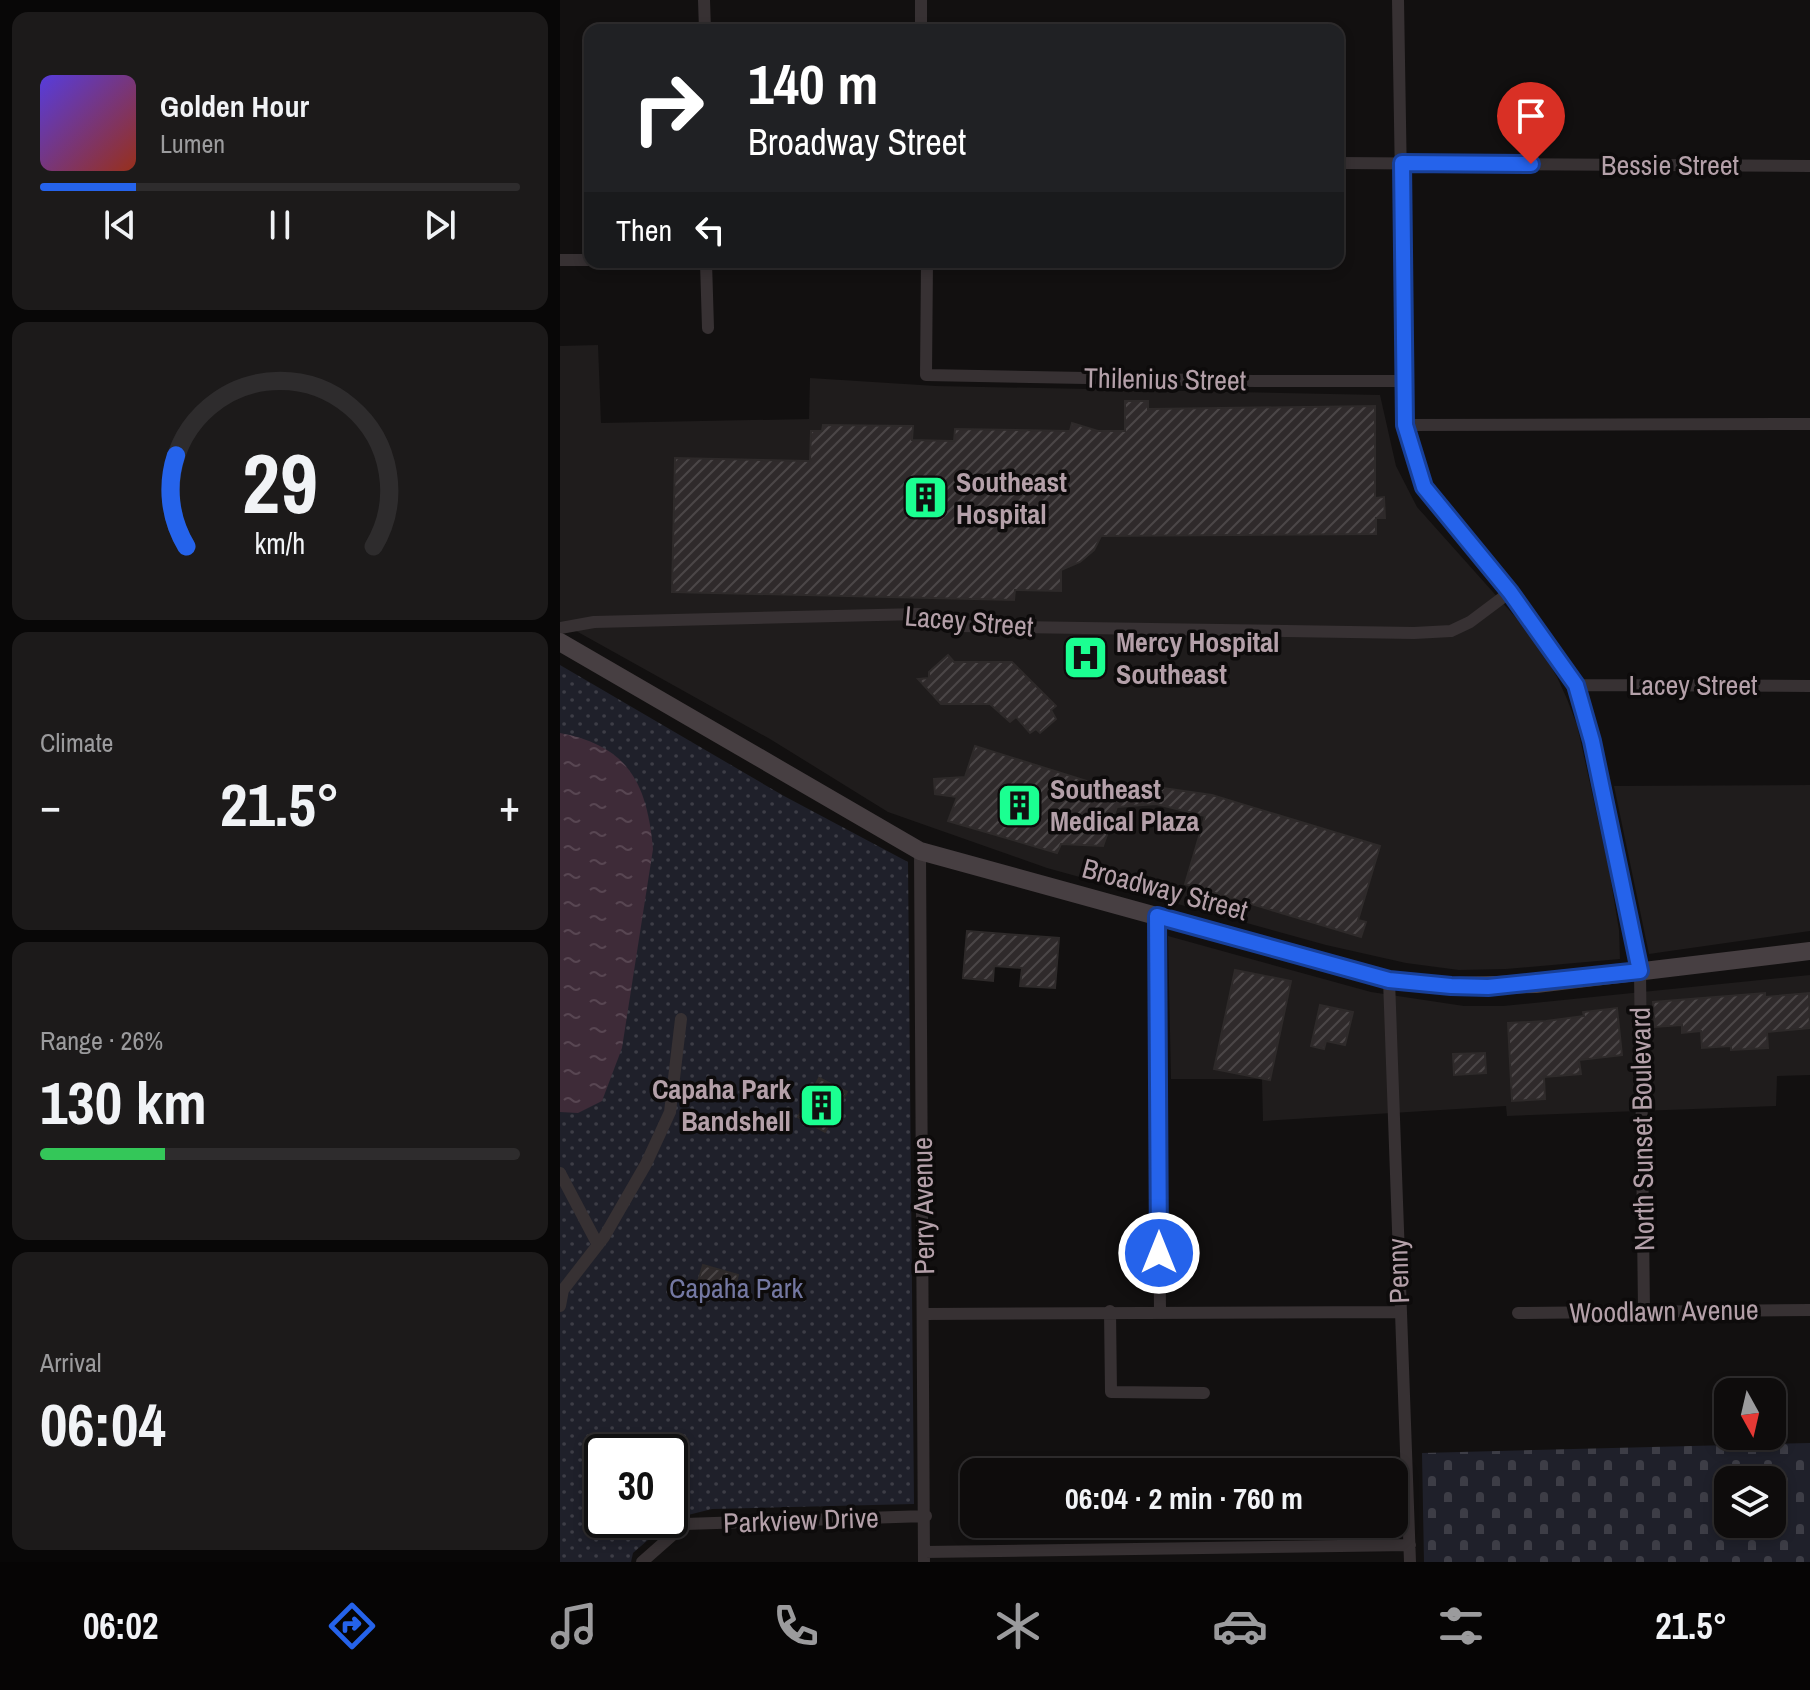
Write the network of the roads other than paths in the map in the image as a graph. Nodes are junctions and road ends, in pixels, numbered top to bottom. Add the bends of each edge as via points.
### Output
1 (704, 0) edge
2 (921, 0) edge
3 (1398, 0) edge
4 (705, 24) edge
5 (921, 24) edge
6 (1344, 163) edge
7 (1402, 163) junction
8 (1810, 166) edge
9 (560, 260) edge
10 (584, 260) edge
11 (706, 268) edge
12 (927, 268) edge
13 (708, 328) dead end
14 (1404, 381) junction
15 (1810, 424) edge
16 (1405, 425) junction
17 (1510, 592) junction
18 (560, 628) edge
19 (560, 642) edge
20 (1576, 685) junction
21 (1810, 686) edge
22 (920, 851) junction
23 (1157, 916) junction
24 (1810, 951) edge
25 (1640, 971) junction
26 (1389, 980) junction
27 (681, 1019) dead end
28 (560, 1173) edge
29 (598, 1245) junction
30 (560, 1306) edge
31 (1810, 1310) edge
32 (1110, 1311) junction
33 (1644, 1311) junction
34 (1400, 1312) junction
35 (1160, 1313) junction
36 (1518, 1313) dead end
37 (924, 1314) junction
38 (1204, 1393) dead end
39 (926, 1516) junction
40 (1410, 1545) junction
41 (924, 1557) edge
42 (642, 1562) edge
43 (1410, 1562) edge

1 - 4 street
2 - 5 street
3 - 7 street, North Sunset Boulevard
6 - 7 street, Bessie Street
7 - 8 street, Bessie Street
7 - 14 street, North Sunset Boulevard
9 - 10 street
11 - 13 street
12 - 14 street, Thilenius Street via 926,375
14 - 16 street, North Sunset Boulevard
15 - 16 street
16 - 17 street, North Sunset Boulevard via 1424,487
17 - 18 street, Lacey Street via 1451,631 1414,633 958,626 919,614 594,622
17 - 20 street, North Sunset Boulevard
19 - 22 main road, Broadway Street
20 - 21 street, Lacey Street
20 - 25 street, North Sunset Boulevard
22 - 23 main road, Broadway Street
22 - 37 street, Perry Avenue
23 - 26 main road, Broadway Street
23 - 35 street
24 - 25 main road, Broadway Street
25 - 26 main road, Broadway Street via 1488,987
25 - 33 street, North Sunset Boulevard
26 - 34 street, Penny
27 - 29 street via 670,1112
28 - 29 street
29 - 30 street via 563,1290
31 - 33 street, Woodlawn Avenue
32 - 35 street
32 - 37 street
32 - 38 street via 1111,1392
33 - 36 street, Woodlawn Avenue
34 - 35 street
34 - 40 street, Penny
37 - 39 street, Perry Avenue
39 - 41 street, Perry Avenue
39 - 42 street, Parkview Drive via 685,1524
40 - 41 street
40 - 43 street, Penny

